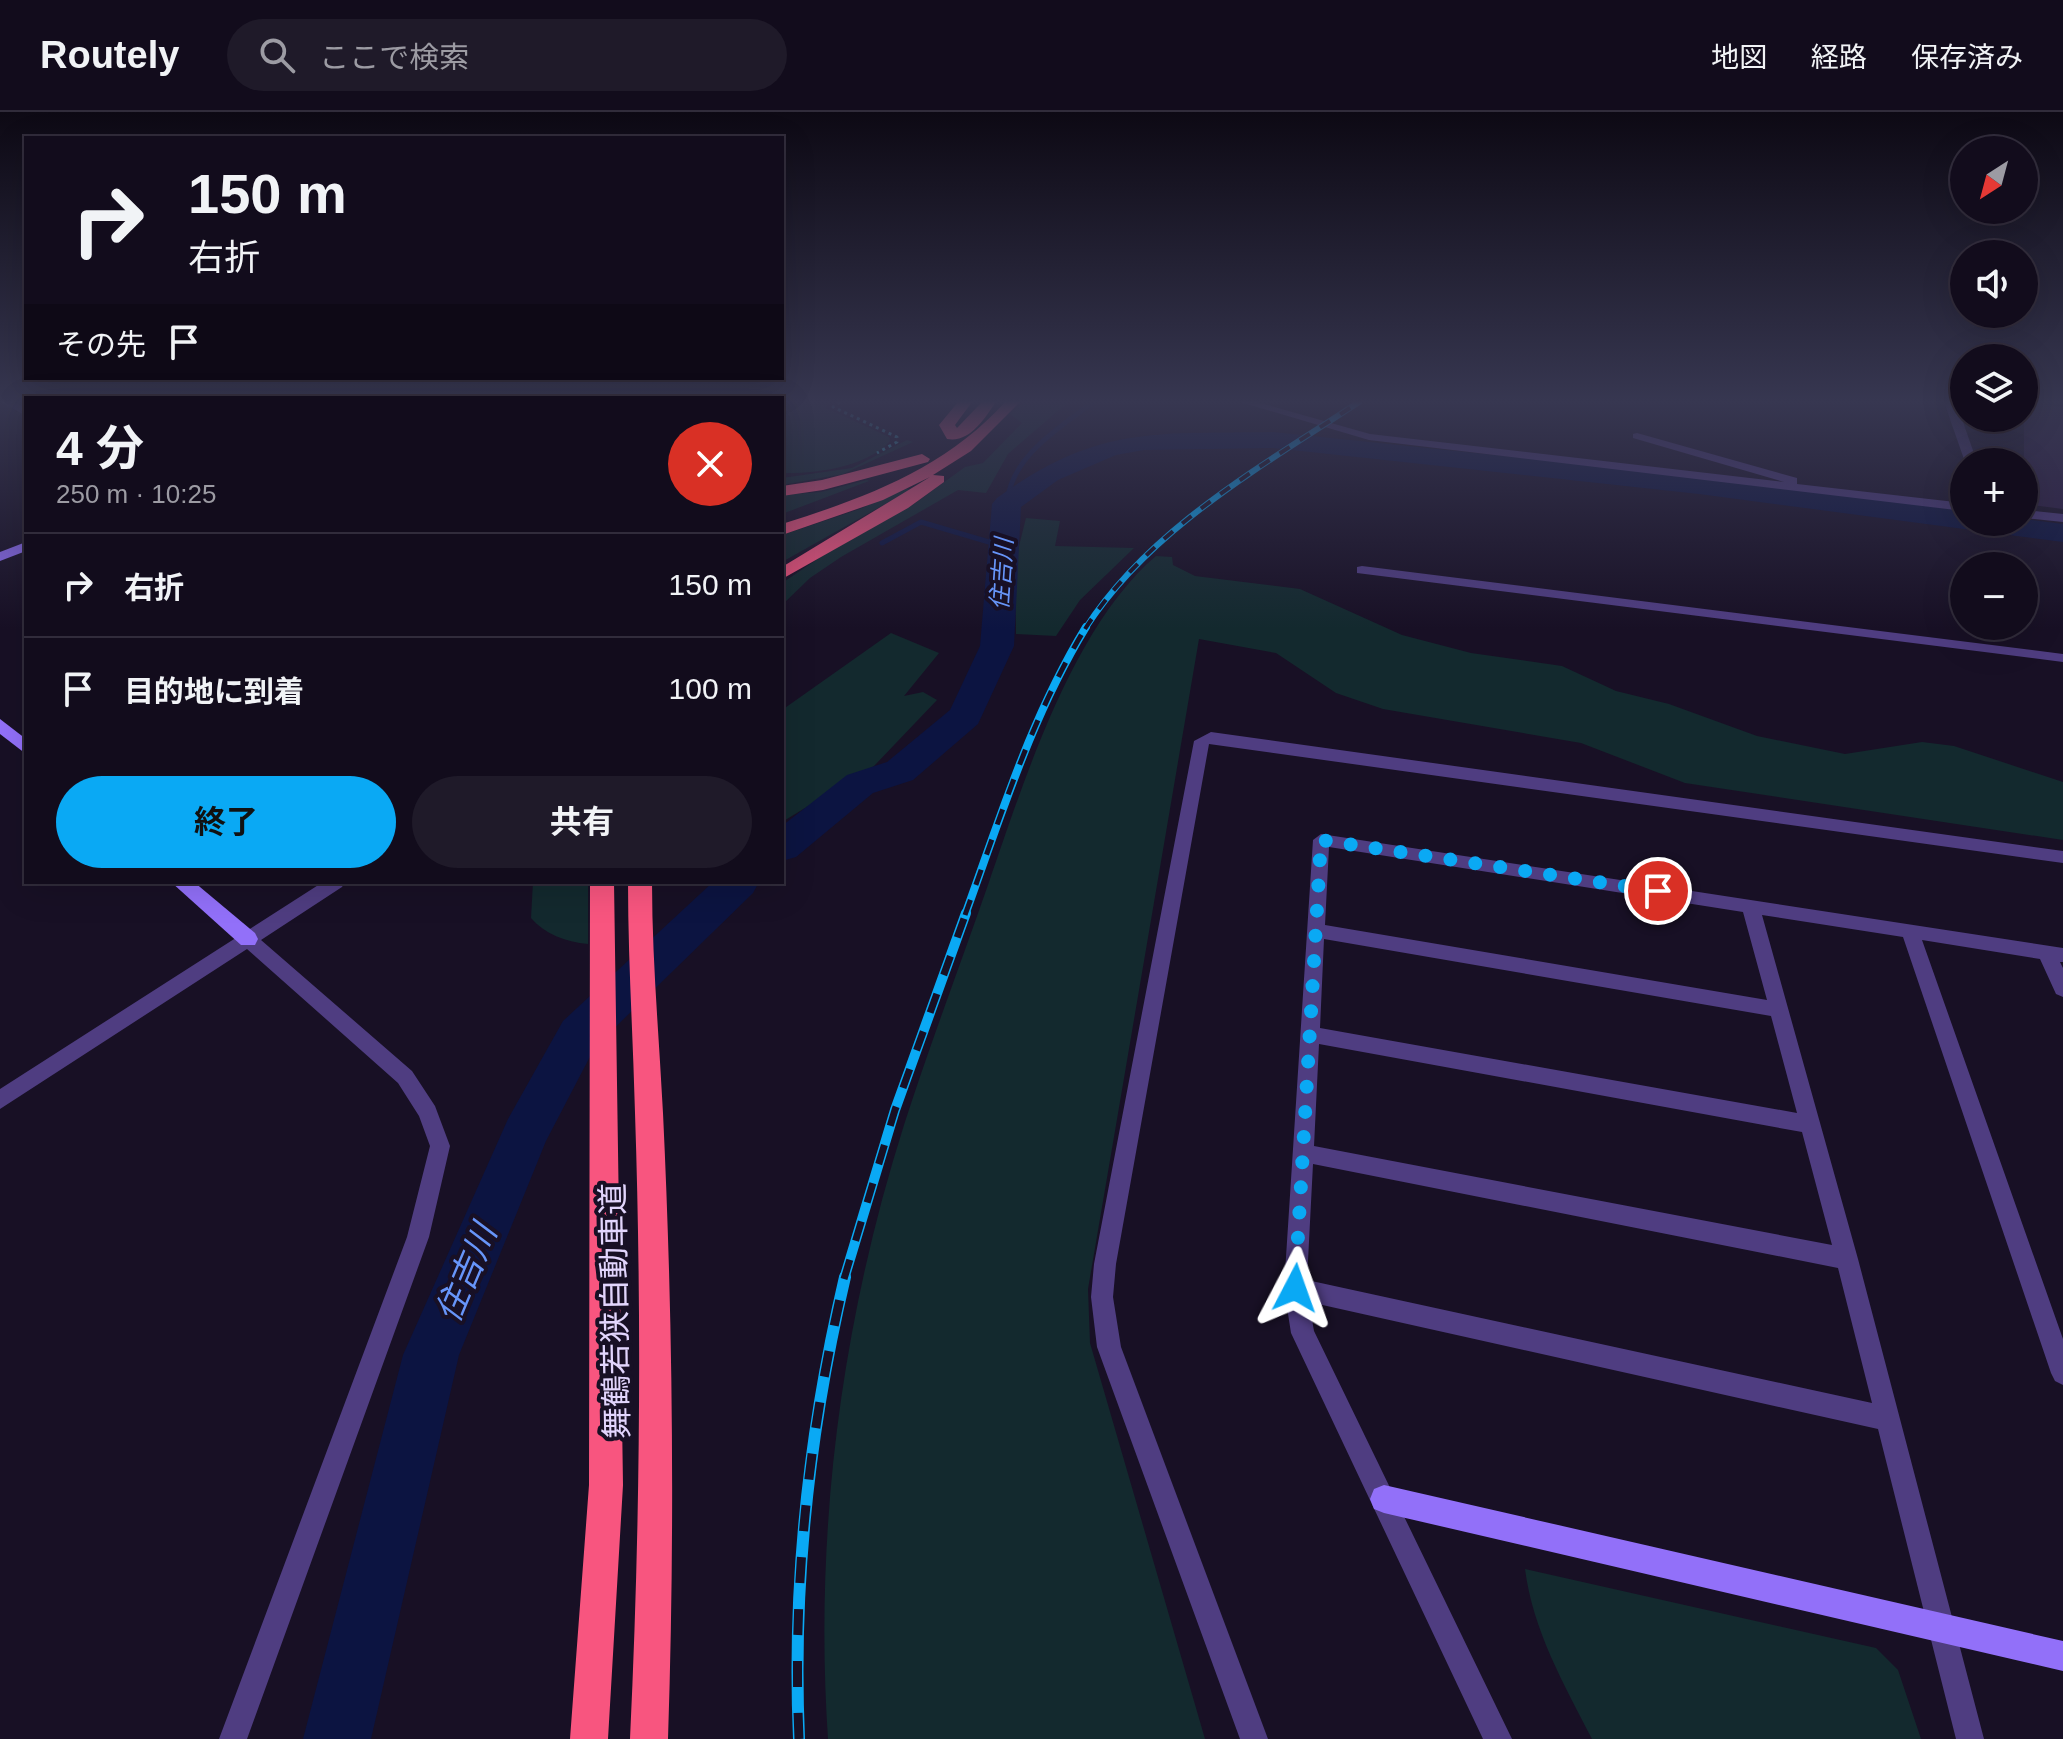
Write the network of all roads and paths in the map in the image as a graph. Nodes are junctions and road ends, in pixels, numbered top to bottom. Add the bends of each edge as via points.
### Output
1 (850, 478) edge
2 (887, 478) edge
3 (915, 478) edge
4 (939, 478) edge
5 (1713, 478) edge
6 (1787, 478) edge
7 (1814, 490) junction
8 (784, 491) edge
9 (1950, 505) edge
10 (2038, 515) edge
11 (784, 517) edge
12 (2063, 518) edge
13 (784, 529) edge
14 (24, 547) edge
15 (0, 557) edge
16 (1362, 570) dead end
17 (784, 573) edge
18 (2063, 658) edge
19 (0, 725) edge
20 (24, 746) edge
21 (2063, 857) edge
22 (183, 884) edge
23 (333, 884) edge
24 (602, 884) edge
25 (640, 892) edge
26 (1750, 905) junction
27 (1317, 931) junction
28 (1910, 931) junction
29 (248, 939) junction
30 (2055, 954) edge
31 (2063, 989) edge
32 (1779, 1010) junction
33 (1312, 1035) junction
34 (0, 1100) edge
35 (1810, 1124) junction
36 (1303, 1153) junction
37 (1847, 1259) junction
38 (1295, 1288) junction
39 (2063, 1373) edge
40 (1888, 1419) junction
41 (1384, 1499) junction
42 (1940, 1629) junction
43 (2063, 1656) edge
44 (233, 1739) edge
45 (589, 1739) edge
46 (649, 1739) edge
47 (1254, 1739) edge
48 (1498, 1739) edge
49 (1970, 1739) edge

1 - 8 highway
2 - 11 highway
3 - 13 highway
4 - 17 highway
5 - 7 street
6 - 7 street
7 - 9 street
10 - 12 street
14 - 15 street
16 - 18 street
19 - 20 street
21 - 47 street via 1211,737 1202,741 1102,1297 1109,1347
22 - 29 street
23 - 29 street
24 - 45 highway, 舞鶴若狭自動車道 via 606,1485
25 - 46 highway, 舞鶴若狭自動車道 via 657,1546
26 - 27 street via 1321,840
26 - 28 street
26 - 32 street
27 - 32 street
27 - 33 street
28 - 30 street
28 - 39 street
29 - 34 street
29 - 44 street via 405,1077 428,1112 440,1146 418,1237
30 - 31 street
32 - 35 street
33 - 35 street
33 - 36 street
35 - 37 street
36 - 37 street
36 - 38 street
37 - 40 street
38 - 40 street
38 - 41 street via 1303,1333
40 - 42 street
41 - 42 street
41 - 48 street
42 - 43 street
42 - 49 street

